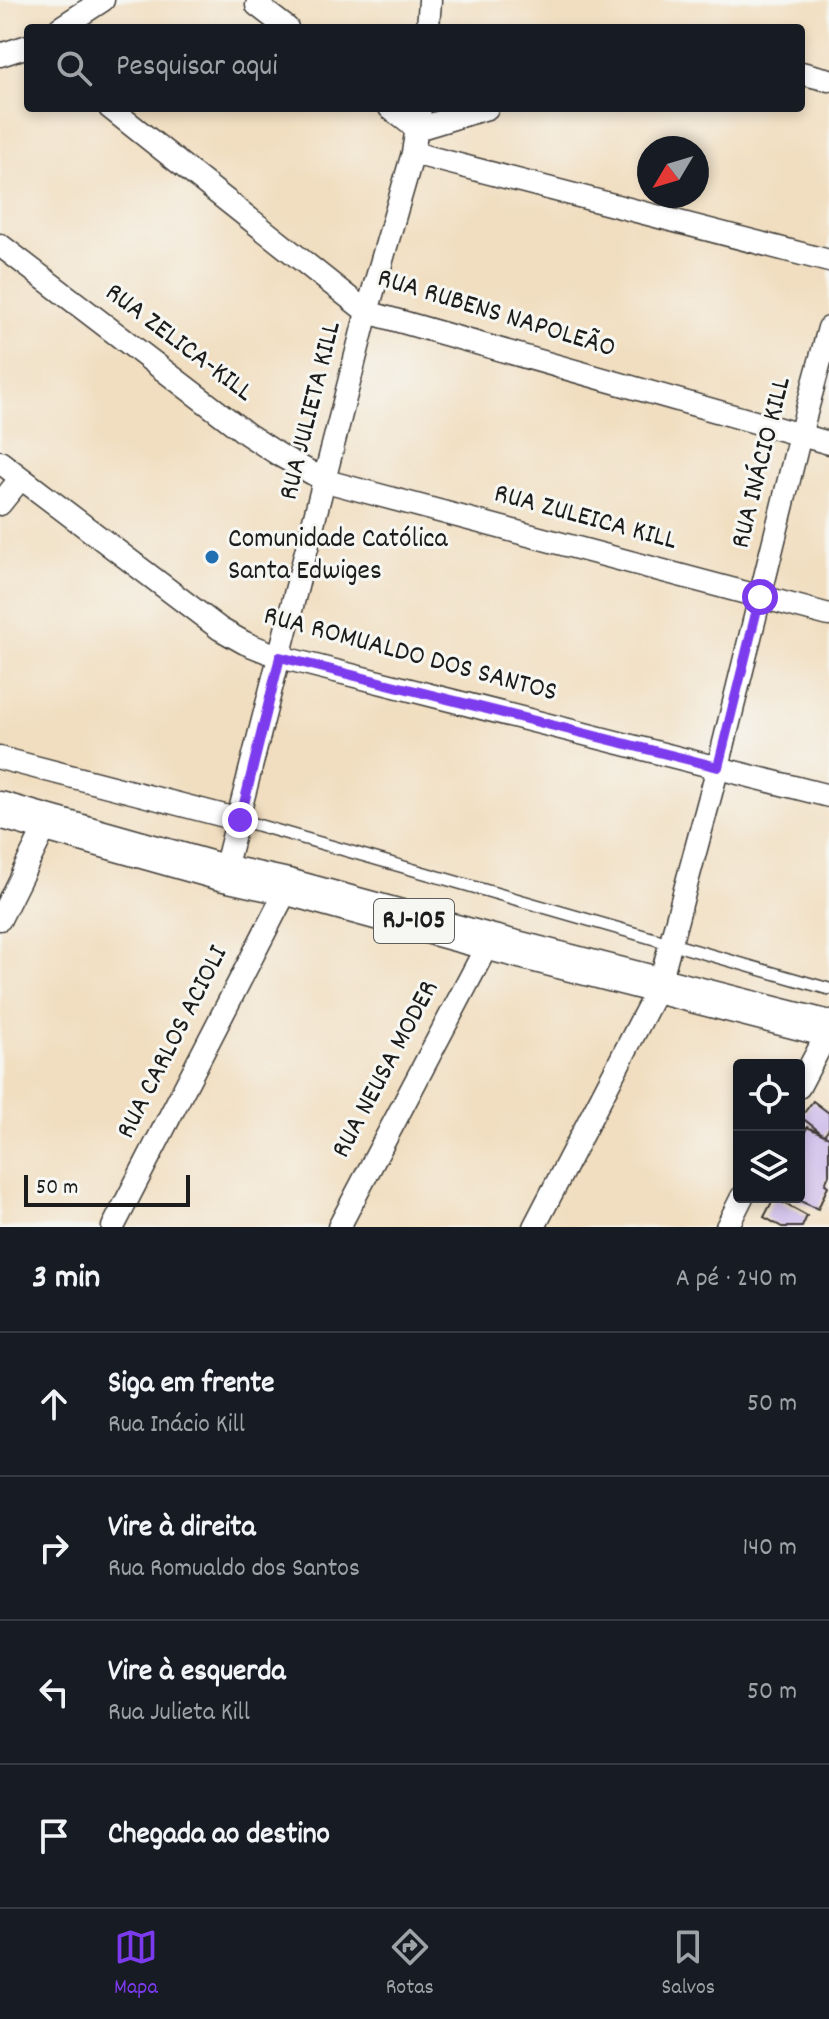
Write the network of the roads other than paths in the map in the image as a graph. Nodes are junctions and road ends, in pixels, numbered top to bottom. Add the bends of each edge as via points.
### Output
1 (103, 0) edge
2 (430, 0) edge
3 (257, 5) dead end
4 (66, 24) edge
5 (282, 24) edge
6 (428, 24) edge
7 (24, 48) edge
8 (0, 55) edge
9 (805, 74) edge
10 (829, 80) edge
11 (115, 112) edge
12 (459, 112) edge
13 (418, 118) edge
14 (413, 153) junction
15 (0, 245) edge
16 (829, 261) edge
17 (367, 312) junction
18 (829, 328) edge
19 (800, 435) junction
20 (829, 443) edge
21 (0, 462) edge
22 (21, 478) junction
23 (326, 481) junction
24 (0, 504) edge
25 (760, 597) junction
26 (829, 615) edge
27 (280, 657) junction
28 (0, 758) edge
29 (718, 767) junction
30 (829, 796) edge
31 (0, 810) edge
32 (240, 820) junction
33 (48, 822) junction
34 (224, 873) junction
35 (288, 887) junction
36 (0, 919) edge
37 (489, 942) junction
38 (670, 945) junction
39 (659, 986) junction
40 (829, 989) edge
41 (829, 1029) edge
42 (805, 1075) edge
43 (739, 1203) edge
44 (113, 1227) edge
45 (339, 1227) edge
46 (534, 1227) edge
47 (727, 1227) edge

1 - 4 street
2 - 6 street
3 - 5 street
7 - 8 street
9 - 10 street
11 - 17 street, RUA RUBENS NAPOLEÃO
12 - 13 street
13 - 14 street, RUA JULIETA KILL
14 - 16 street
14 - 17 street, RUA JULIETA KILL
15 - 23 street, RUA ZELICA-KILL via 254,439
17 - 19 street, RUA RUBENS NAPOLEÃO
17 - 23 street, RUA JULIETA KILL
18 - 19 street, RUA INÁCIO KILL
19 - 20 street, RUA RUBENS NAPOLEÃO
19 - 25 street, RUA INÁCIO KILL
21 - 22 street, RUA ROMUALDO DOS SANTOS
22 - 24 street
22 - 27 street, RUA ROMUALDO DOS SANTOS via 220,629
23 - 25 street, RUA ZULEICA KILL
23 - 27 street, RUA JULIETA KILL
25 - 26 street, RUA ZULEICA KILL
25 - 29 street, RUA INÁCIO KILL
27 - 29 street, RUA ROMUALDO DOS SANTOS
27 - 32 street, RUA JULIETA KILL
28 - 32 street
29 - 30 street, RUA ROMUALDO DOS SANTOS
29 - 38 street, RUA INÁCIO KILL
31 - 33 main road, RJ-105
32 - 34 street, RUA JULIETA KILL
32 - 38 lane
33 - 34 main road, RJ-105
33 - 36 street
34 - 35 main road, RJ-105
35 - 37 main road, RJ-105
35 - 44 street, RUA CARLOS ACIOLI
37 - 39 main road, RJ-105
37 - 45 street, RUA NEUSA MODER
38 - 39 street, RUA INÁCIO KILL
38 - 40 lane
39 - 41 main road, RJ-105
39 - 46 street, RUA INÁCIO KILL
41 - 42 street
43 - 47 street

